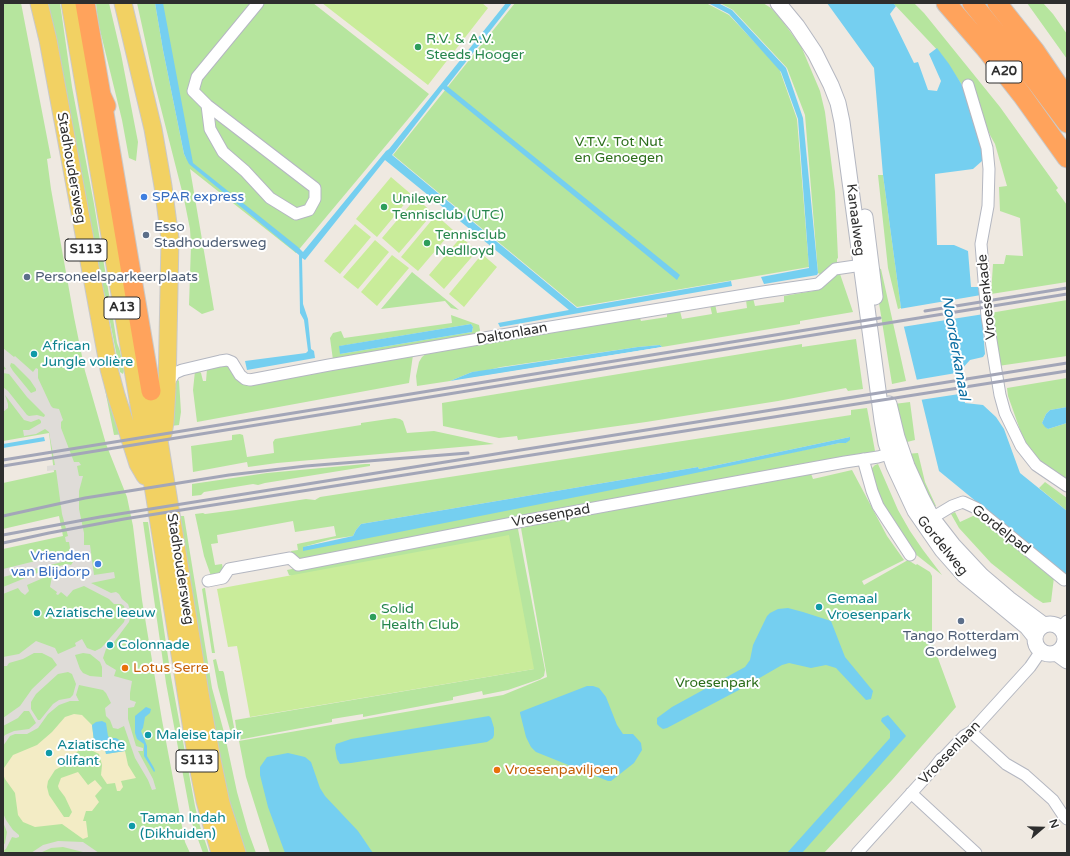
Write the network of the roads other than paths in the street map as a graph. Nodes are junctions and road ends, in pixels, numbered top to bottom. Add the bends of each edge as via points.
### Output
1 (39, 3) edge
2 (70, 3) edge
3 (85, 3) edge
4 (123, 3) edge
5 (258, 3) edge
6 (778, 3) edge
7 (787, 3) edge
8 (946, 3) edge
9 (972, 3) edge
10 (997, 3) edge
11 (127, 22) junction
12 (81, 26) junction
13 (968, 85) dead end
14 (101, 95) junction
15 (1067, 98) edge
16 (207, 105) junction
17 (135, 106) dead end
18 (1067, 123) edge
19 (122, 140) dead end
20 (1067, 158) edge
21 (866, 264) junction
22 (145, 291) dead end
23 (163, 304) dead end
24 (137, 308) junction
25 (168, 321) junction
26 (159, 390) junction
27 (160, 448) joint
28 (895, 452) junction
29 (862, 460) junction
30 (1067, 486) edge
31 (154, 492) junction
32 (932, 518) junction
33 (910, 555) dead end
34 (1064, 580) dead end
35 (208, 581) dead end
36 (1040, 631) junction
37 (1060, 643) edge
38 (971, 732) junction
39 (911, 793) junction
40 (1067, 819) edge
41 (220, 853) edge
42 (237, 853) edge
43 (857, 853) edge
44 (976, 853) edge

1 - 31 main road, Stadhoudersweg / S113 via 109,369 138,464
2 - 12 main road, A13
3 - 12 highway, A13
4 - 11 main road, Stadhoudersweg
5 - 16 street via 197,77 193,91
6 - 21 main road, Kanaalweg via 815,53 838,103
7 - 21 main road, Kanaalweg via 822,47 845,100 851,121
8 - 20 highway, A20 via 985,48
9 - 18 highway, A20
10 - 15 highway, A20 via 1035,51
11 - 17 main road
11 - 25 main road, Stadhoudersweg via 152,129 168,216
12 - 14 highway, A13
12 - 31 main road, Stadhoudersweg / A13 via 90,125
13 - 30 street, Vroesenkade via 987,148 988,206 981,244 987,316 1000,395 1005,413 1021,446 1036,465
14 - 19 highway, A13
14 - 24 highway, Stadhoudersweg / A13
16 - 16 street via 210,129 223,152 246,171 270,198 296,214 309,210 315,199 315,188
21 - 26 street, Daltonlaan via 836,269 818,284 488,337 250,380 240,375 232,362 220,361 175,373
21 - 28 main road, Kanaalweg via 881,414
22 - 24 highway, A13
23 - 25 main road
24 - 26 highway, Stadhoudersweg / A13
25 - 26 main road, Stadhoudersweg
26 - 27 main road, Stadhoudersweg / A13
27 - 42 main road, Stadhoudersweg / S113 via 212,760 221,803
28 - 29 street, Vroesenpad
28 - 32 main road, Gordelweg
28 - 36 main road, Gordelweg via 899,478 915,511 942,550 972,583 1027,627
29 - 33 street, Gordelweg via 869,484 884,517
29 - 35 street, Vroesenpad via 523,521 298,565 290,558 230,569 223,578
31 - 41 main road, Stadhoudersweg / S113 via 204,801
32 - 34 street, Gordelpad via 963,502 976,508
32 - 36 main road, Gordelweg via 982,576
36 - 37 main road via 1053,625
36 - 37 main road via 1036,645
37 - 38 street, Vroesenlaan via 1030,667
38 - 39 street, Vroesenlaan via 941,759
38 - 40 street via 1006,764 1025,775 1053,800
39 - 43 street, Vroesenlaan
39 - 44 street

